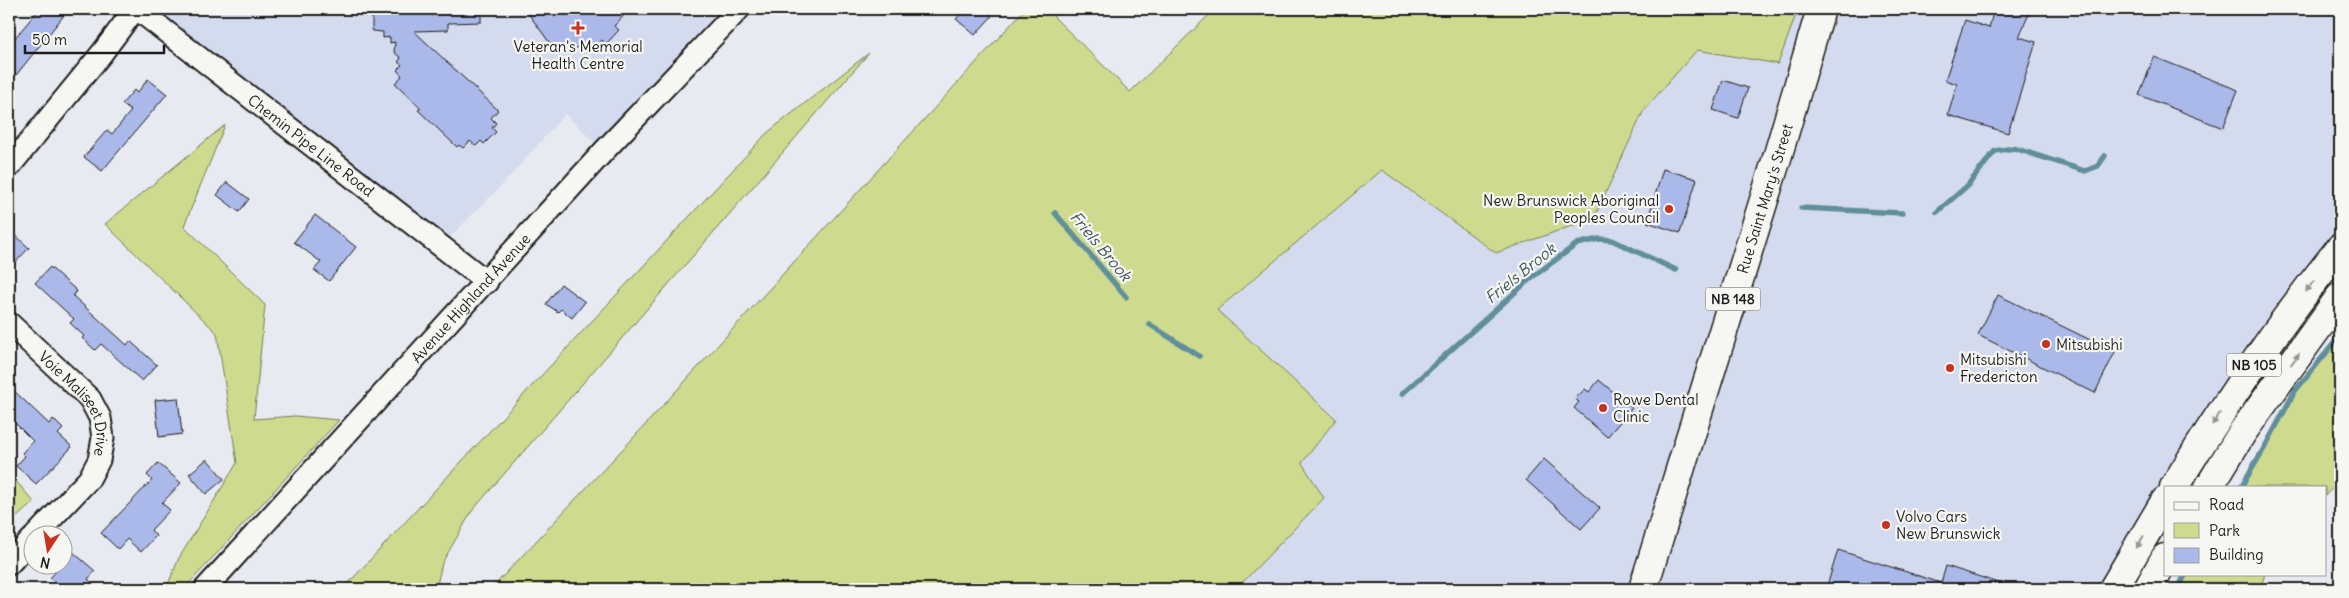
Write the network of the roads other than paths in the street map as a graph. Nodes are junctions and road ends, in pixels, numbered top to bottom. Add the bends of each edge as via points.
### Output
1 (136, 9) edge
2 (739, 9) edge
3 (1821, 9) edge
4 (9, 167) edge
5 (2340, 248) edge
6 (487, 282) junction
7 (2340, 297) edge
8 (9, 323) edge
9 (2175, 486) edge
10 (2209, 486) edge
11 (2164, 502) edge
12 (44, 526) edge
13 (22, 550) edge
14 (2164, 560) edge
15 (9, 564) edge
16 (205, 589) edge
17 (1643, 589) edge
18 (2113, 589) edge
19 (2148, 589) edge

1 - 4 street
1 - 6 street, Chemin Pipe Line Road
2 - 6 street, Avenue Highland Avenue
3 - 17 main road, Rue Saint Mary's Street / NB 148
5 -> 9 main road, NB 105 via 2310,285 2220,414
6 - 16 street, Avenue Highland Avenue
10 -> 7 main road, NB 105 via 2242,433
8 - 12 street, Voie Maliseet Drive via 90,399 100,418 103,438 99,460 89,479
11 -> 18 main road
13 - 15 street
14 - 19 main road

